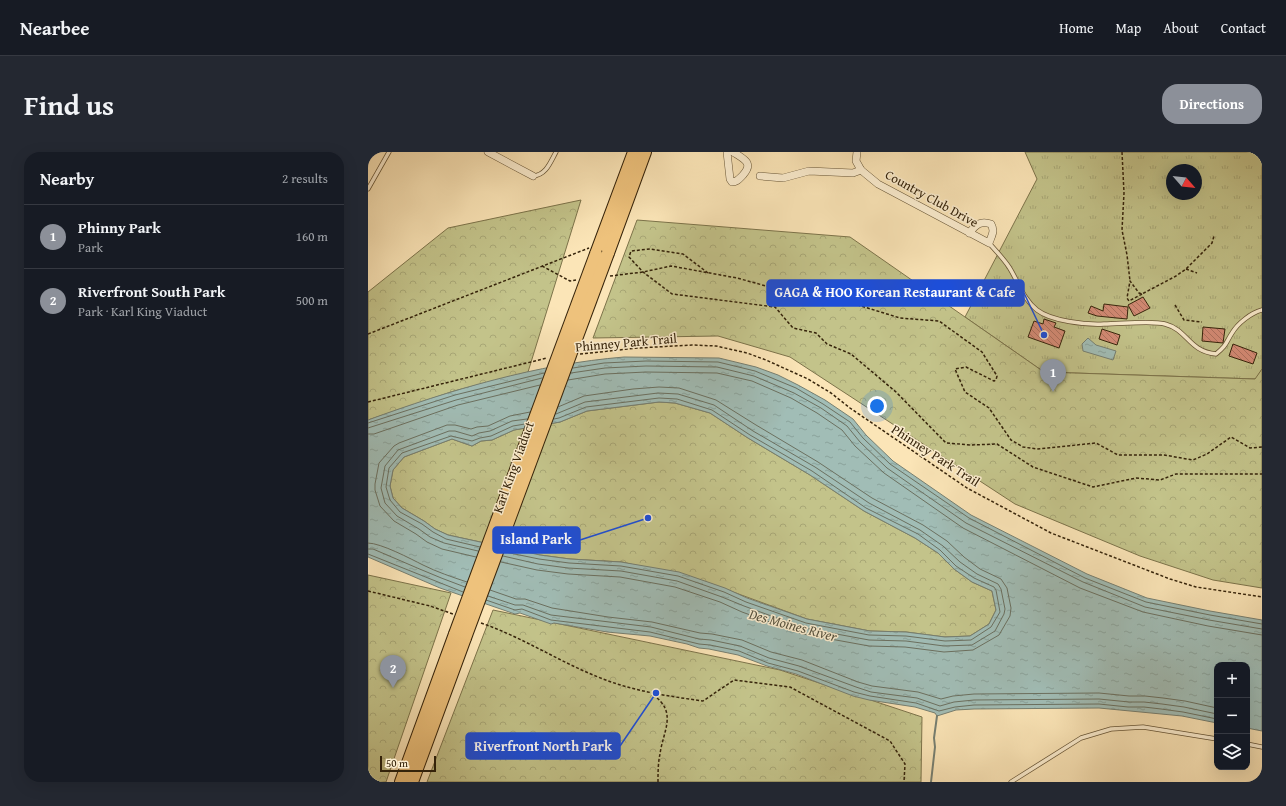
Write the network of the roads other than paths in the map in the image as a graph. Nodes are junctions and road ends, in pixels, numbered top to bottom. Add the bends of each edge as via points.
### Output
1 (389, 152) edge
2 (488, 152) edge
3 (556, 152) edge
4 (634, 152) edge
5 (645, 152) edge
6 (727, 152) edge
7 (733, 152) edge
8 (857, 152) edge
9 (861, 170) junction
10 (533, 176) joint
11 (760, 176) dead end
12 (368, 189) edge
13 (969, 233) junction
14 (989, 243) junction
15 (598, 251) junction
16 (1262, 310) edge
17 (1214, 739) edge
18 (1250, 745) edge
19 (1262, 747) edge
20 (407, 782) edge
21 (1011, 782) edge

1 - 12 lane
2 - 10 street
3 - 10 lane via 542,174
4 - 15 main road
5 - 15 main road
6 - 7 street via 732,182 738,180 748,167 744,158
8 - 9 street via 856,161
9 - 11 street via 853,173 810,171 783,178
9 - 13 street, Country Club Drive via 878,184
13 - 14 street, Country Club Drive
13 - 14 street via 981,222 991,224 994,229
14 - 16 lane via 1008,266 1027,300 1045,315 1087,325 1165,323 1178,329 1193,345 1206,353 1216,354 1226,346 1242,321
15 - 20 main road, Karl King Viaduct, bridge
17 - 21 lane via 1143,727 1111,729 1081,738
18 - 19 lane

